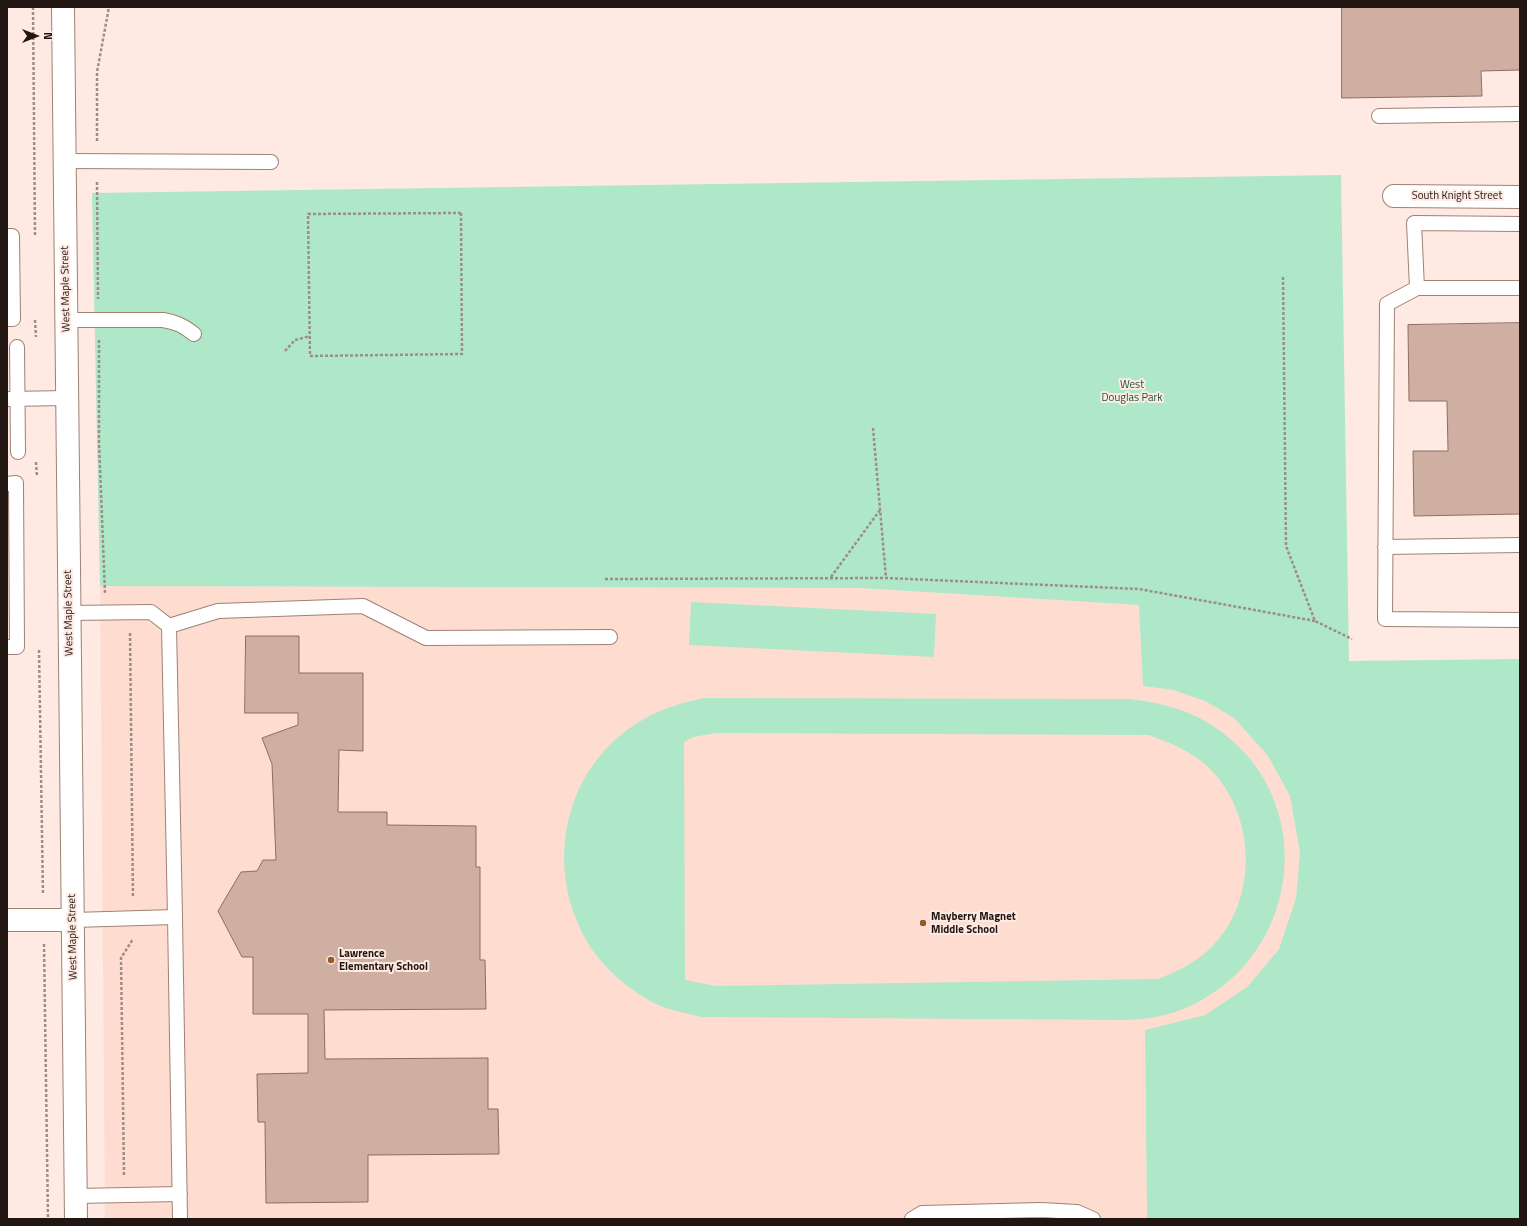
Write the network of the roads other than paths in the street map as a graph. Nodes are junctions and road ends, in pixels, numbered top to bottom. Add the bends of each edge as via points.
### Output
1 (63, 7) edge
2 (1520, 114) edge
3 (1379, 116) dead end
4 (64, 161) junction
5 (271, 162) dead end
6 (1394, 196) dead end
7 (1520, 197) edge
8 (1520, 224) edge
9 (7, 236) edge
10 (1417, 288) junction
11 (1520, 288) edge
12 (7, 319) edge
13 (66, 320) junction
14 (194, 334) dead end
15 (16, 347) dead end
16 (67, 398) junction
17 (12, 399) edge
18 (18, 452) dead end
19 (7, 484) edge
20 (1520, 545) edge
21 (1385, 547) junction
22 (12, 565) edge
23 (69, 613) junction
24 (1520, 620) edge
25 (169, 626) junction
26 (610, 637) dead end
27 (7, 647) edge
28 (175, 917) junction
29 (7, 920) edge
30 (73, 920) junction
31 (180, 1194) junction
32 (76, 1196) junction
33 (76, 1219) edge
34 (180, 1219) edge
35 (912, 1219) edge
36 (1093, 1219) edge

1 - 4 street, West Maple Street
2 - 3 lane
4 - 5 lane
4 - 13 street, West Maple Street
6 - 7 street, South Knight Street
8 - 10 lane via 1414,223
9 - 12 lane via 12,236 12,319
10 - 11 lane
10 - 21 lane via 1387,304
13 - 14 lane via 163,320 176,322
13 - 16 street, West Maple Street
15 - 17 lane
16 - 17 lane
16 - 23 street, West Maple Street
17 - 18 lane
19 - 22 lane via 16,483
20 - 21 lane
21 - 24 lane via 1385,619
22 - 27 lane via 17,647
23 - 25 lane via 151,612
23 - 30 street, West Maple Street
25 - 26 lane via 218,611 363,606 426,638
25 - 28 lane
28 - 30 lane
28 - 31 lane
29 - 30 street
30 - 32 street, West Maple Street
31 - 32 lane
31 - 34 lane
32 - 33 street, West Maple Street
35 - 36 lane via 922,1213 1041,1210 1077,1212

